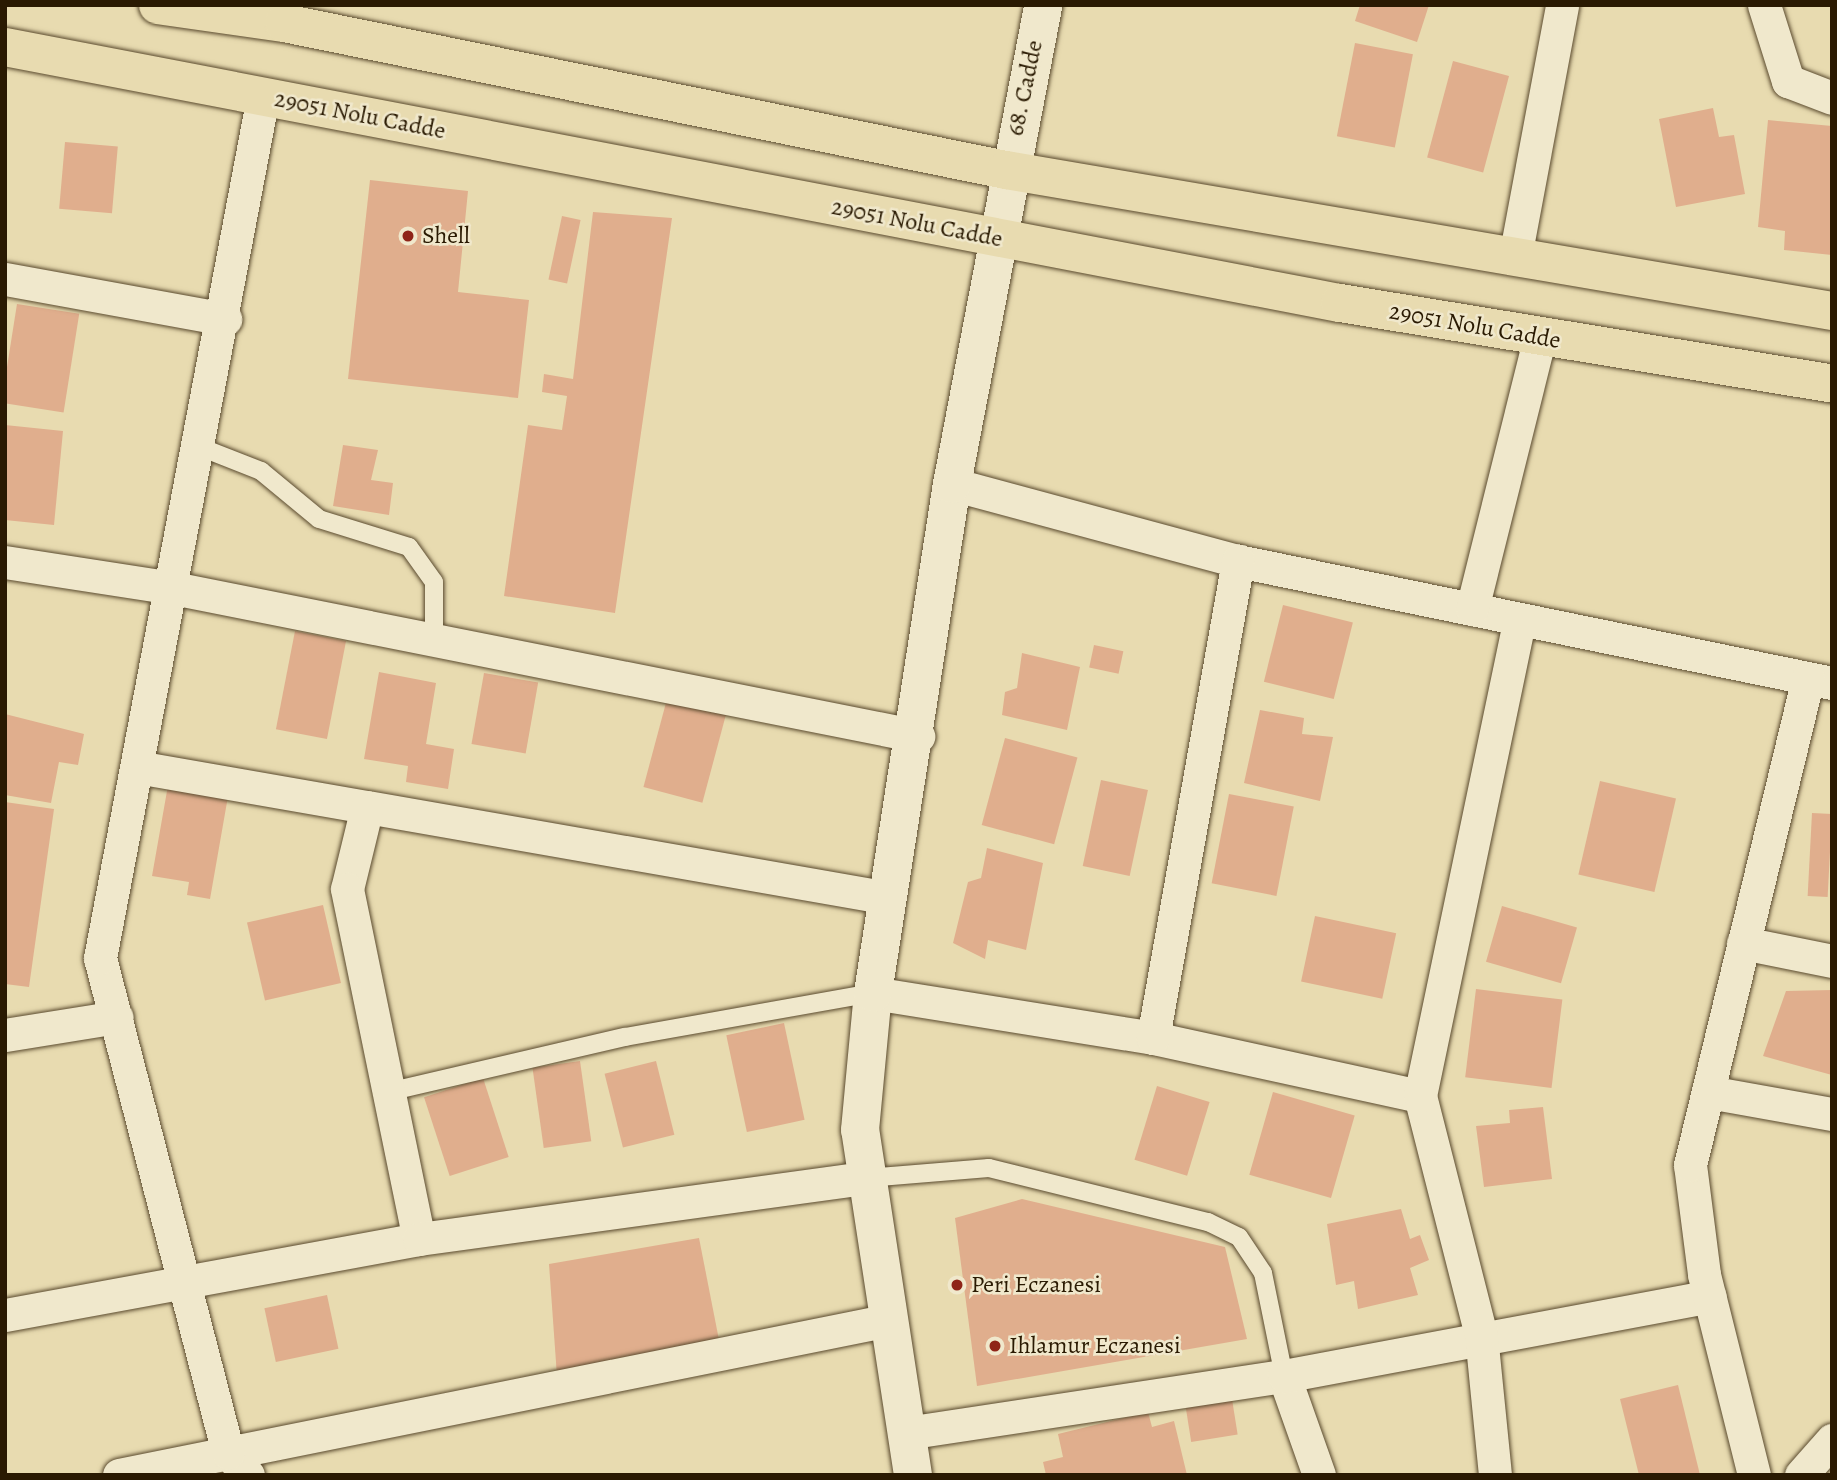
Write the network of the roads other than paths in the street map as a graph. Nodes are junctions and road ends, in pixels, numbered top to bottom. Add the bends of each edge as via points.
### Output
1 (158, 5) edge
2 (1043, 5) edge
3 (1562, 5) edge
4 (1764, 5) edge
5 (286, 14) edge
6 (5, 47) edge
7 (262, 96) junction
8 (1832, 98) edge
9 (1006, 170) junction
10 (997, 239) junction
11 (1515, 257) junction
12 (5, 279) edge
13 (1832, 311) edge
14 (225, 319) junction
15 (1540, 337) junction
16 (1832, 384) edge
17 (200, 447) junction
18 (952, 484) junction
19 (1238, 561) junction
20 (5, 562) edge
21 (173, 588) junction
22 (1472, 610) junction
23 (1519, 621) junction
24 (434, 640) junction
25 (1820, 680) edge
26 (918, 736) junction
27 (137, 767) junction
28 (367, 807) junction
29 (888, 898) junction
30 (1743, 943) junction
31 (1832, 961) edge
32 (873, 993) junction
33 (117, 1017) junction
34 (5, 1035) edge
35 (1153, 1038) junction
36 (388, 1092) junction
37 (1708, 1092) junction
38 (1420, 1096) junction
39 (1832, 1114) edge
40 (867, 1178) junction
41 (419, 1239) junction
42 (186, 1285) junction
43 (1710, 1296) junction
44 (5, 1315) edge
45 (889, 1320) junction
46 (1481, 1335) junction
47 (1284, 1377) junction
48 (906, 1433) junction
49 (1832, 1440) edge
50 (238, 1464) edge
51 (165, 1470) edge
52 (119, 1475) edge
53 (913, 1475) edge
54 (1319, 1475) edge
55 (1495, 1475) edge
56 (1754, 1475) edge
57 (1801, 1475) edge

1 - 5 main road
2 - 9 street, 68. Cadde
3 - 11 street
4 - 8 street via 1788,81
5 - 9 main road
6 - 7 main road, 29051 Nolu Cadde
7 - 10 main road, 29051 Nolu Cadde
7 - 14 street
9 - 10 street, 68. Cadde
9 - 11 main road
10 - 15 main road, 29051 Nolu Cadde
10 - 18 street, 68. Cadde
11 - 13 main road
12 - 14 street
14 - 17 street
15 - 16 main road, 29051 Nolu Cadde
15 - 22 street
17 - 21 street
17 - 24 lane via 261,471 319,519 409,547 435,582
18 - 19 street
18 - 26 street, 68. Cadde
19 - 22 street
19 - 35 street
20 - 21 street
21 - 24 street
21 - 27 street
22 - 23 street
23 - 25 street
23 - 38 street
24 - 26 street
25 - 30 street
26 - 29 street, 68. Cadde
27 - 28 street
27 - 33 street via 100,958
28 - 29 street
28 - 36 street via 347,889
29 - 32 street, 68. Cadde
30 - 31 street
30 - 37 street
32 - 35 street
32 - 36 lane via 625,1037
32 - 40 street, 68. Cadde via 860,1130
33 - 34 street
33 - 42 street
35 - 38 street
36 - 41 street
37 - 39 street
37 - 43 street via 1690,1165
38 - 46 street
40 - 41 street
40 - 45 street, 68. Cadde
40 - 47 lane via 989,1168 1208,1222 1240,1237 1264,1273
41 - 42 street
42 - 44 street
42 - 50 street
43 - 46 street
43 - 56 street
45 - 48 street, 68. Cadde
45 - 50 street
46 - 47 street
46 - 55 street
47 - 48 street
47 - 54 street
48 - 53 street, 68. Cadde
49 - 57 street
50 - 51 street
51 - 52 street

